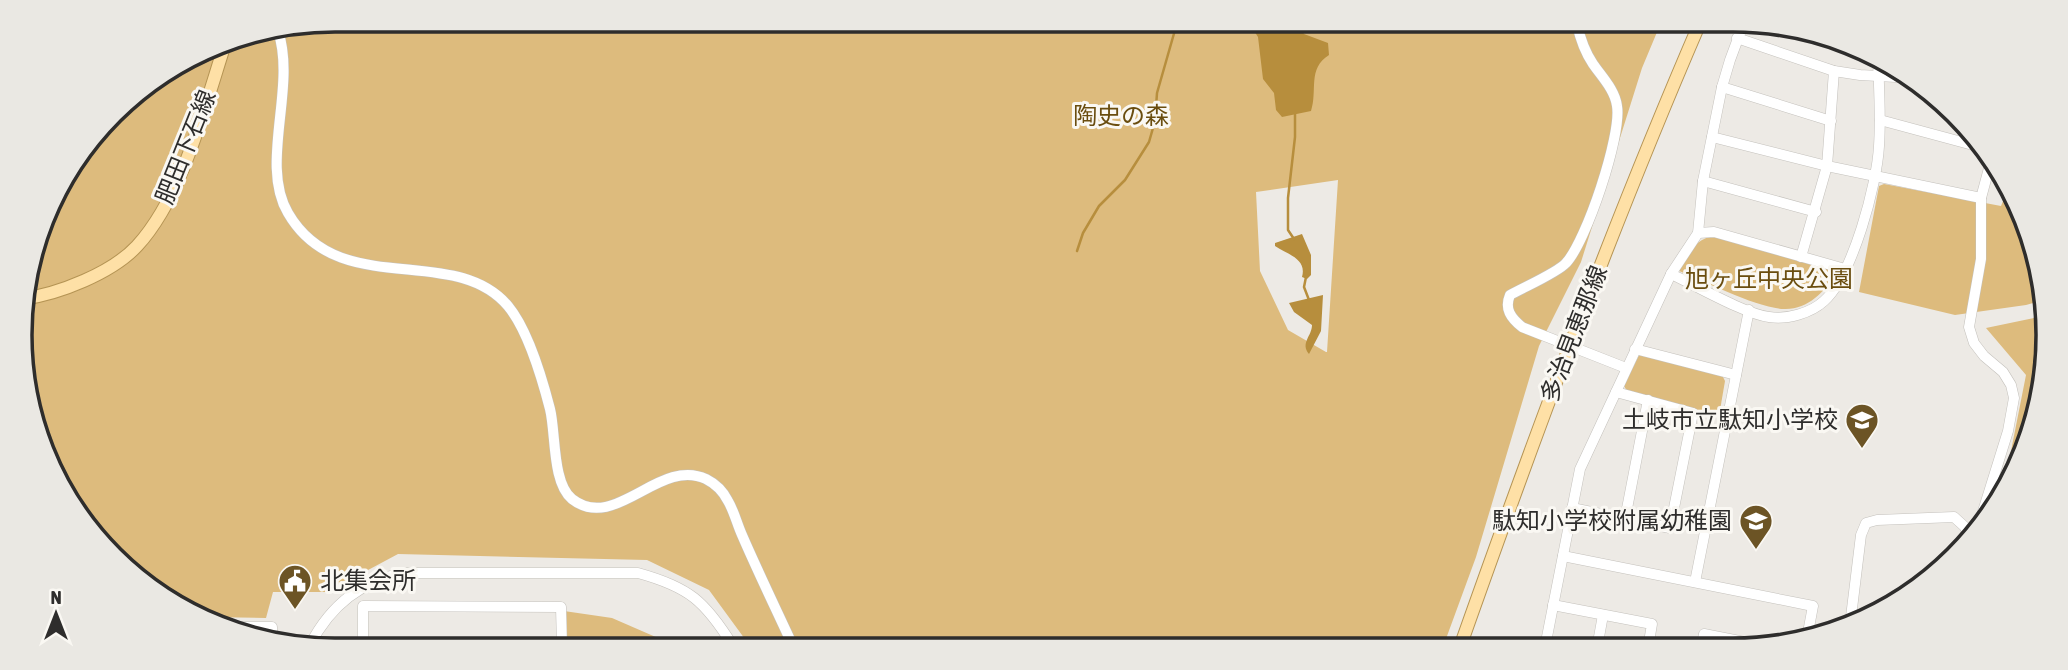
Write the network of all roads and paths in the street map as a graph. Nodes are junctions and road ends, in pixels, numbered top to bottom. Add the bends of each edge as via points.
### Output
1 (1579, 32) edge
2 (1696, 32) edge
3 (1740, 32) edge
4 (279, 36) edge
5 (1737, 38) junction
6 (222, 54) edge
7 (1878, 68) edge
8 (1834, 71) junction
9 (1878, 76) junction
10 (1892, 77) edge
11 (1722, 87) junction
12 (1880, 120) junction
13 (1831, 121) junction
14 (1712, 137) junction
15 (1969, 144) edge
16 (1827, 166) junction
17 (1988, 171) edge
18 (1876, 175) junction
19 (1703, 181) junction
20 (1982, 198) junction
21 (1816, 212) junction
22 (1698, 233) junction
23 (1801, 257) junction
24 (1845, 269) junction
25 (1671, 274) junction
26 (34, 297) edge
27 (1749, 310) junction
28 (1570, 347) junction
29 (1635, 349) junction
30 (1626, 368) junction
31 (1736, 375) junction
32 (1616, 392) junction
33 (1648, 400) junction
34 (1986, 503) edge
35 (1572, 508) junction
36 (1625, 519) junction
37 (1966, 529) edge
38 (1563, 556) junction
39 (1695, 582) junction
40 (1553, 606) junction
41 (1851, 614) edge
42 (1603, 615) junction
43 (253, 627) edge
44 (1809, 629) edge
45 (272, 632) edge
46 (313, 638) edge
47 (363, 638) edge
48 (562, 638) edge
49 (727, 638) edge
50 (789, 638) edge
51 (1463, 638) edge
52 (1547, 638) edge
53 (1599, 638) edge
54 (1650, 638) edge
55 (1703, 638) edge
56 (1721, 638) edge

1 - 28 street via 1617,107 1603,180 1577,250 1564,266 1510,295 1507,302 1513,320 1522,327
2 - 28 main road, 多治見恵那線
3 - 5 street
4 - 50 street via 285,64 276,170 286,210 295,225 310,242 344,261 455,277 494,293 523,330 550,409 562,485 571,499 600,509 672,476 693,475 720,488
5 - 8 street
5 - 11 street
6 - 26 main road, 肥田下石線 via 169,197 136,247 76,285
7 - 9 street
8 - 9 street
8 - 13 street
9 - 10 street
9 - 12 street
11 - 13 street
11 - 14 street
12 - 15 street
12 - 18 street
13 - 16 street
14 - 16 street
14 - 19 street
16 - 18 street
16 - 21 street
17 - 20 street
18 - 20 street
18 - 24 street
19 - 21 street
19 - 22 street
20 - 34 street via 1981,259 1969,327 1974,344 2003,372 2014,398
21 - 23 street
22 - 23 street via 1714,232
22 - 25 street
23 - 24 street
24 - 27 street via 1824,301 1809,309 1784,317
25 - 27 street
25 - 29 street
27 - 31 street
28 - 30 street
28 - 51 main road, 多治見恵那線
29 - 30 street
29 - 31 street
30 - 32 street
31 - 39 street
32 - 33 street
32 - 35 street via 1580,469
33 - 36 street
33 - 36 street via 1693,413 1691,426 1670,528
35 - 36 street
35 - 38 street
37 - 41 street via 1954,517 1866,523
38 - 39 street
38 - 40 street
39 - 44 street via 1813,606
40 - 42 street
40 - 52 street
42 - 53 street
42 - 54 street via 1652,624
43 - 45 street via 272,627
46 - 49 street via 330,613 375,580 404,573 470,572 647,575 684,589 704,605
47 - 48 street via 363,606 561,607
55 - 56 street via 1704,634

